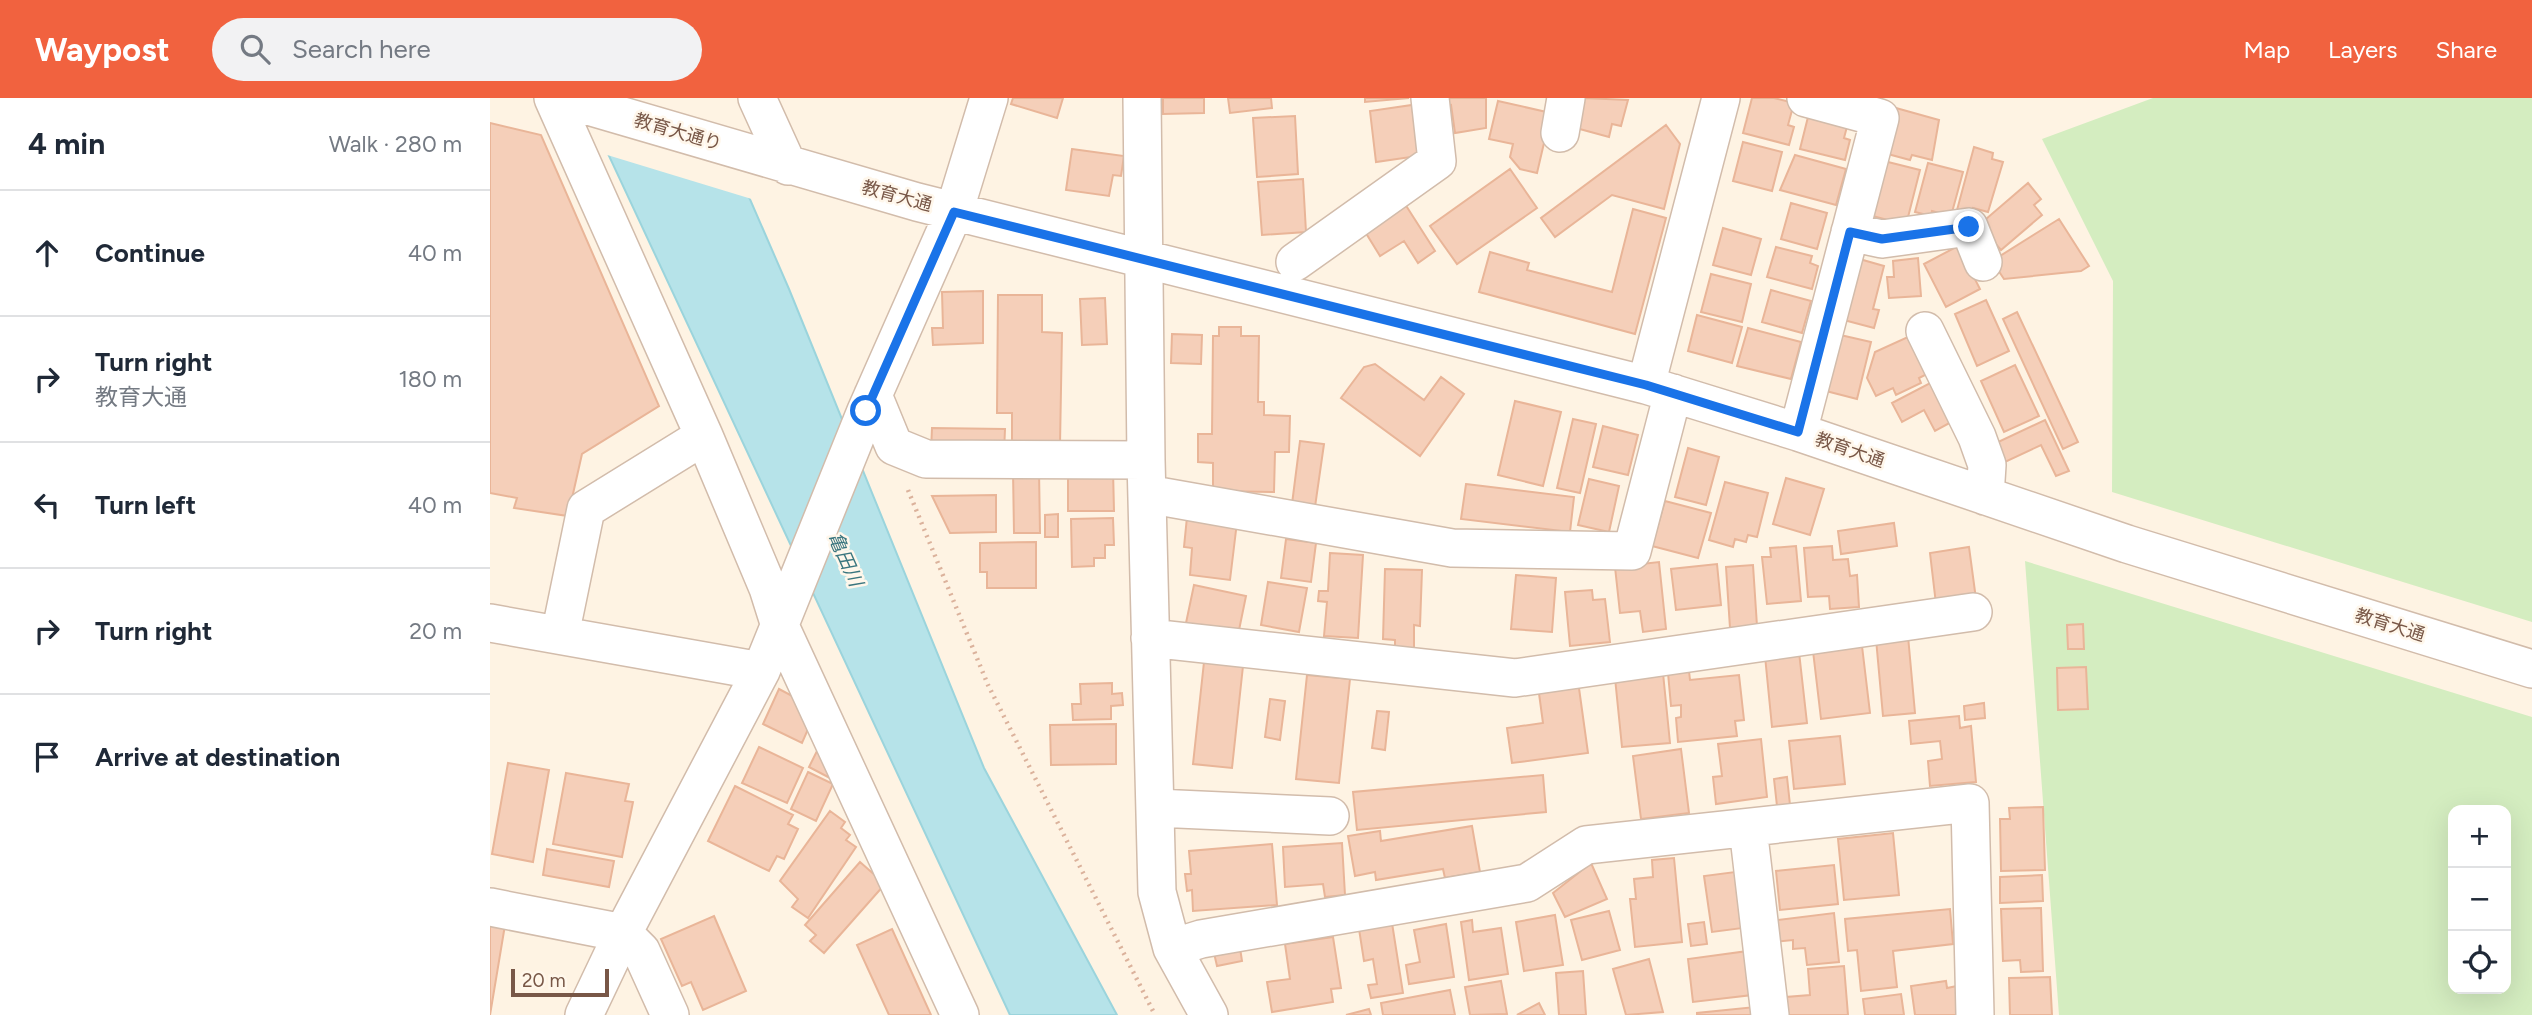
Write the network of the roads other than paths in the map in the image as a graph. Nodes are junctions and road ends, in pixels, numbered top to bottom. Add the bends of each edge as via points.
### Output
1 (757, 98) edge
2 (989, 98) edge
3 (1142, 98) edge
4 (1430, 98) edge
5 (1566, 98) edge
6 (1721, 98) edge
7 (1806, 98) edge
8 (564, 100) edge
9 (1560, 133) dead end
10 (771, 160) junction
11 (954, 212) junction
12 (1850, 232) junction
13 (1144, 260) junction
14 (1296, 262) dead end
15 (1983, 262) dead end
16 (1925, 331) dead end
17 (1660, 389) junction
18 (869, 403) junction
19 (1798, 432) junction
20 (704, 436) junction
21 (1147, 477) junction
22 (1985, 496) junction
23 (1973, 612) dead end
24 (490, 623) edge
25 (780, 626) junction
26 (560, 635) junction
27 (1150, 638) junction
28 (2532, 669) edge
29 (761, 671) junction
30 (1156, 808) junction
31 (1330, 816) dead end
32 (1748, 828) junction
33 (490, 907) edge
34 (623, 933) junction
35 (1172, 948) junction
36 (584, 1015) edge
37 (670, 1015) edge
38 (960, 1015) edge
39 (1209, 1015) edge
40 (1770, 1015) edge
41 (1975, 1015) edge

1 - 10 street
2 - 11 street
3 - 13 street
4 - 14 street via 1437,162
5 - 9 street
6 - 17 street
7 - 12 street via 1880,118
8 - 10 street, 教育大通り
8 - 20 street
10 - 11 street, 教育大通
11 - 13 street, 教育大通
11 - 18 street
12 - 15 street via 1882,239 1969,227
12 - 19 street
13 - 17 street, 教育大通
13 - 21 street
16 - 22 street via 1977,437 1987,465
17 - 19 street, 教育大通
17 - 21 street via 1632,551 1452,548
18 - 21 street via 894,446 939,462
18 - 25 street
19 - 22 street, 教育大通
20 - 25 street
20 - 26 street via 586,509
21 - 27 street
22 - 28 street, 教育大通
23 - 27 street via 1515,678
24 - 26 street
25 - 29 street
25 - 38 street
26 - 29 street
27 - 30 street
29 - 34 street
30 - 31 street
30 - 35 street via 1157,892
32 - 35 street via 1586,845 1527,883 1201,939
32 - 40 street
32 - 41 street via 1970,803
33 - 34 street
34 - 36 street
34 - 37 street via 641,951
35 - 39 street

